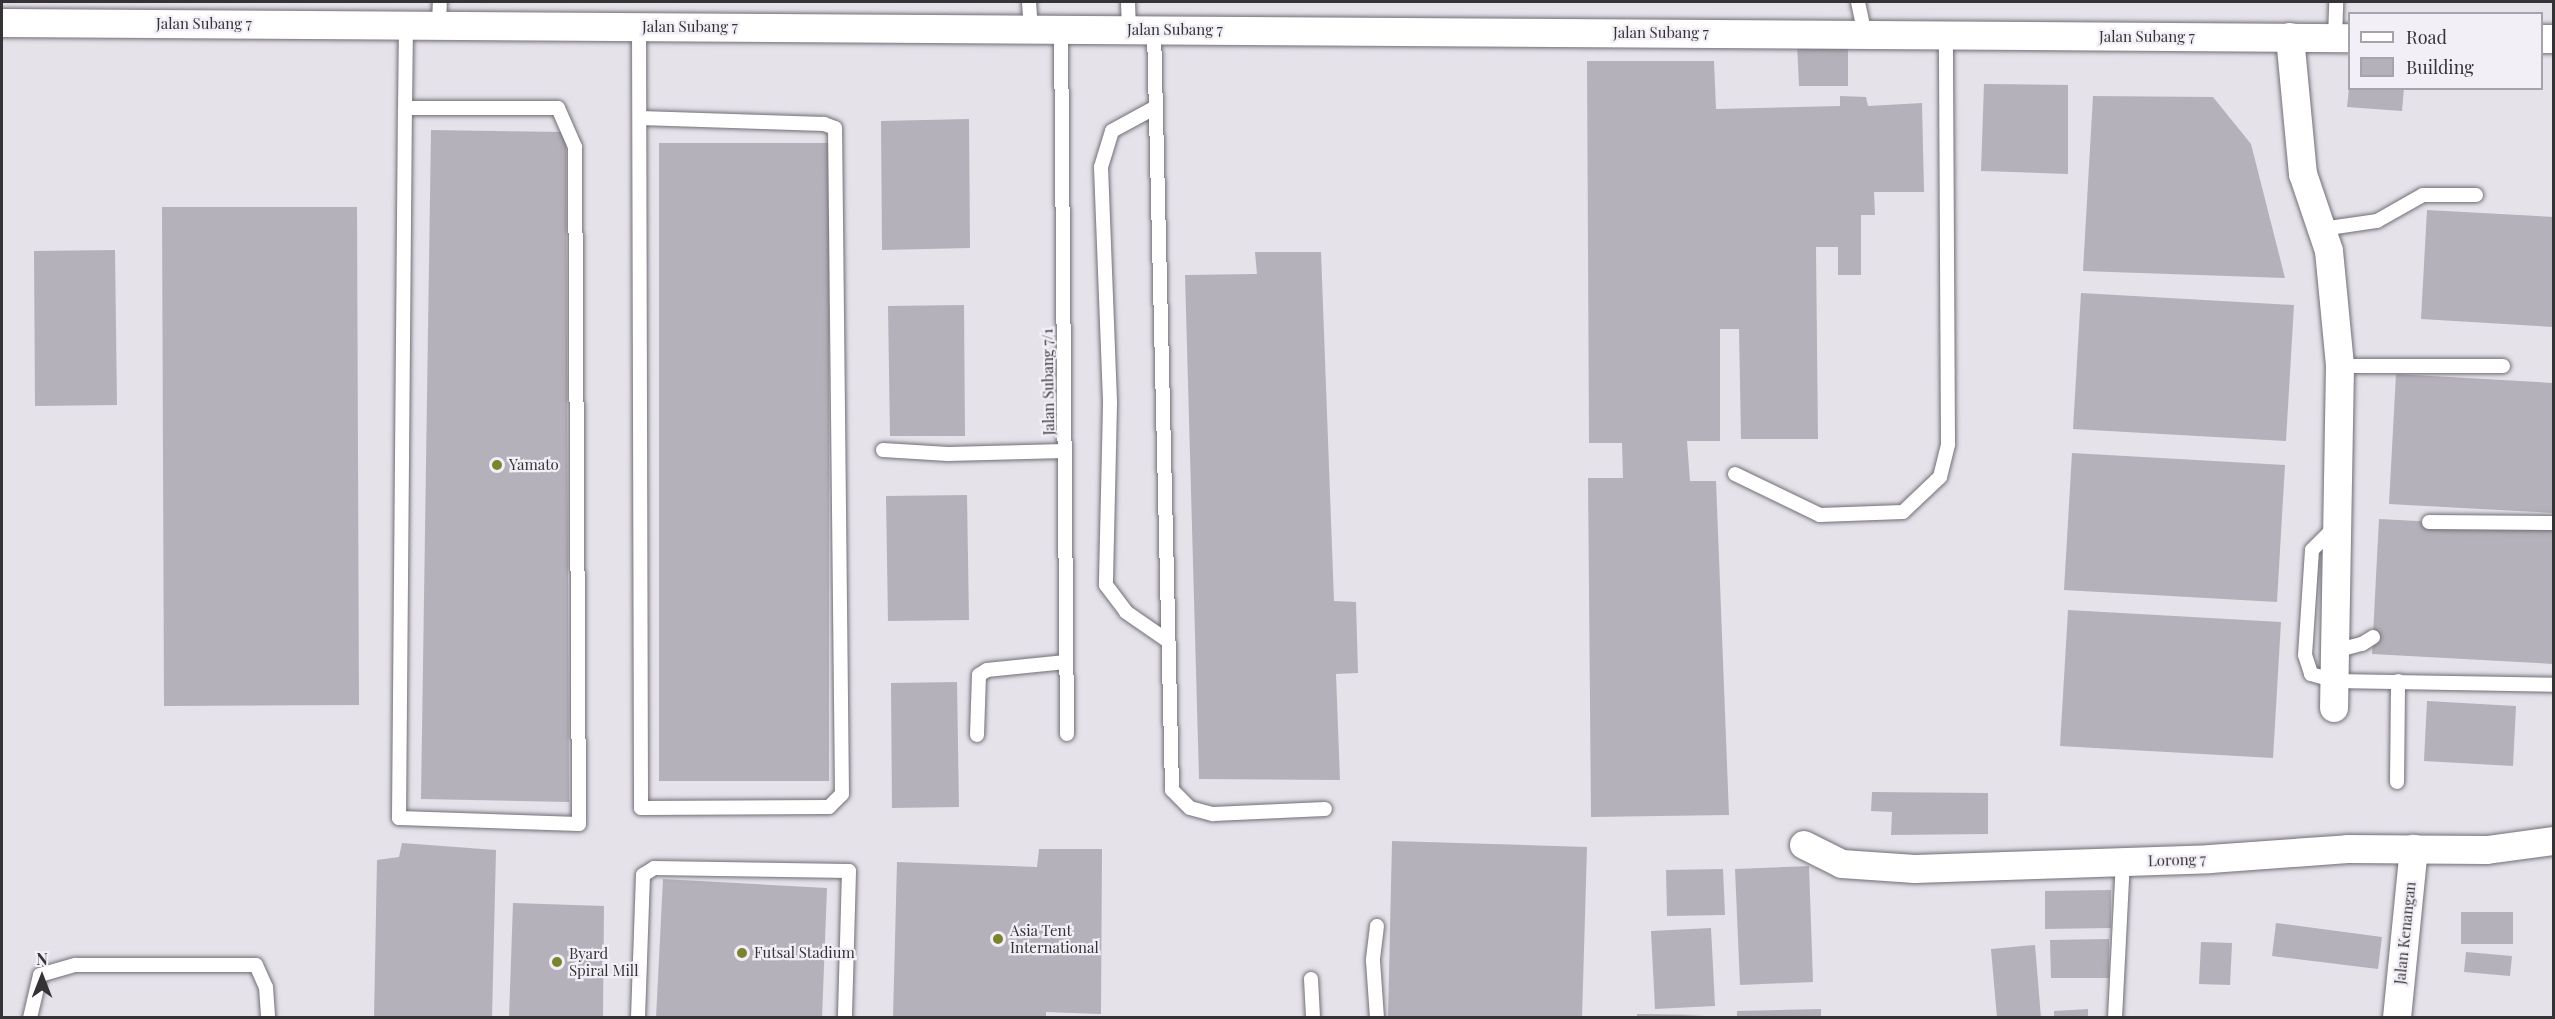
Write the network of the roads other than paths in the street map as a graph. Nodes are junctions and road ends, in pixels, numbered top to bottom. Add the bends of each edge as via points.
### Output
1 (1029, 2) edge
2 (1128, 2) edge
3 (1858, 2) edge
4 (2336, 2) edge
5 (440, 14) edge
6 (2, 23) edge
7 (406, 26) junction
8 (639, 27) junction
9 (1031, 30) junction
10 (1061, 30) junction
11 (1142, 30) junction
12 (1865, 35) junction
13 (1946, 35) junction
14 (2290, 37) junction
15 (2342, 38) edge
16 (1156, 107) junction
17 (405, 108) junction
18 (640, 118) junction
19 (2476, 195) dead end
20 (2322, 229) junction
21 (2340, 366) junction
22 (2503, 366) dead end
23 (883, 450) dead end
24 (1065, 451) junction
25 (1735, 474) dead end
26 (2429, 522) dead end
27 (2552, 523) dead end
28 (2338, 524) junction
29 (2373, 637) dead end
30 (1168, 641) junction
31 (2335, 651) junction
32 (1066, 662) junction
33 (2398, 681) junction
34 (2553, 685) edge
35 (2334, 694) junction
36 (1067, 734) dead end
37 (977, 735) dead end
38 (2397, 782) dead end
39 (1325, 809) dead end
40 (2553, 841) edge
41 (1804, 844) dead end
42 (2414, 849) junction
43 (2123, 861) junction
44 (1377, 926) dead end
45 (1311, 979) dead end
46 (30, 1017) edge
47 (268, 1017) edge
48 (638, 1017) edge
49 (845, 1017) edge
50 (1313, 1017) edge
51 (1377, 1017) edge
52 (2115, 1017) edge
53 (2397, 1017) edge

1 - 9 lane
2 - 11 lane
3 - 12 lane
4 - 15 lane
5 - 7 street, Jalan Subang 7
5 - 8 street, Jalan Subang 7
6 - 7 street, Jalan Subang 7
7 - 17 lane
8 - 9 street, Jalan Subang 7
8 - 18 lane
9 - 10 street, Jalan Subang 7
10 - 11 street, Jalan Subang 7
10 - 24 lane, Jalan Subang 7/1
11 - 12 street, Jalan Subang 7
11 - 16 lane
12 - 13 street, Jalan Subang 7
13 - 14 street, Jalan Subang 7
13 - 25 lane via 1948,444 1940,477 1903,512 1820,515
14 - 15 street, Jalan Subang 7
14 - 20 street via 2303,174
16 - 30 lane
16 - 30 lane via 1112,131 1101,167 1110,404 1106,585 1126,612
17 - 17 lane via 558,108 574,147 579,824 399,818
18 - 18 lane via 824,124 835,128 842,794 829,807 641,808
19 - 20 lane via 2423,195 2377,221
20 - 21 street via 2329,251
21 - 22 lane
21 - 28 street
23 - 24 lane via 948,454
24 - 32 lane, Jalan Subang 7/1
26 - 27 lane
28 - 31 street
28 - 35 lane via 2312,550 2305,655 2311,674
29 - 31 lane via 2362,645
30 - 39 lane via 1172,790 1190,808 1213,814
31 - 35 street
32 - 36 lane, Jalan Subang 7/1
32 - 37 lane via 987,670 979,675
33 - 34 lane
33 - 35 lane
33 - 38 lane
40 - 42 street, Lorong 7 via 2487,850
41 - 43 street, Lorong 7 via 1842,864 1915,869
42 - 43 street, Lorong 7
42 - 53 street, Jalan Kenangan
43 - 52 lane
44 - 51 lane
45 - 50 lane
46 - 47 lane via 40,975 76,965 256,965 266,987
48 - 49 lane via 643,875 654,868 849,871

